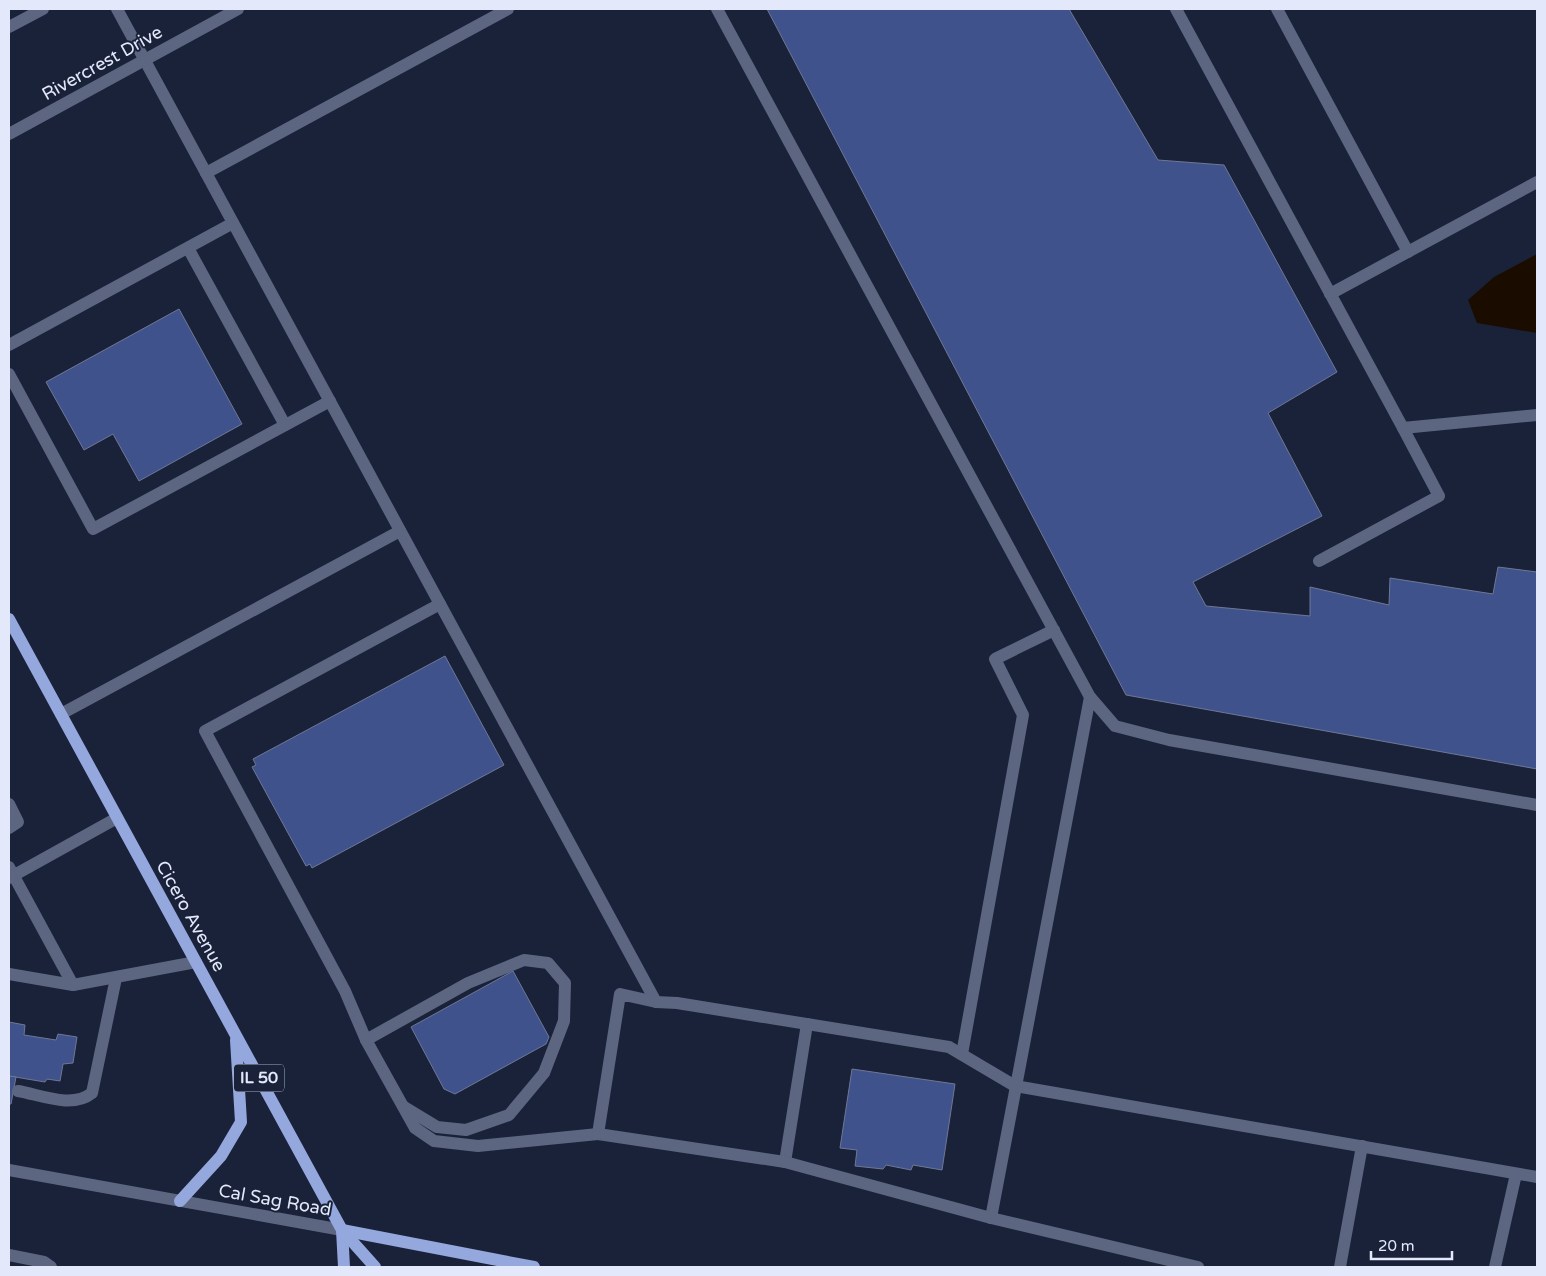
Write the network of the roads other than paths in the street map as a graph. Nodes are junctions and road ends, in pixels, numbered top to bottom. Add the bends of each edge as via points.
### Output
1 (43, 9) edge
2 (117, 9) edge
3 (238, 9) edge
4 (508, 9) edge
5 (717, 9) edge
6 (1176, 9) edge
7 (1277, 9) edge
8 (9, 27) edge
9 (144, 60) junction
10 (9, 134) edge
11 (206, 173) junction
12 (1537, 182) edge
13 (233, 223) junction
14 (188, 248) junction
15 (1408, 252) junction
16 (1330, 294) junction
17 (9, 345) edge
18 (9, 374) edge
19 (330, 401) junction
20 (1537, 415) edge
21 (285, 425) junction
22 (1403, 428) junction
23 (400, 531) junction
24 (1319, 561) dead end
25 (440, 604) junction
26 (9, 619) edge
27 (1054, 630) junction
28 (1090, 697) junction
29 (61, 714) junction
30 (9, 804) edge
31 (1537, 805) edge
32 (117, 818) junction
33 (9, 828) edge
34 (10, 873) edge
35 (196, 962) junction
36 (9, 974) edge
37 (116, 978) junction
38 (73, 985) junction
39 (656, 1002) junction
40 (808, 1024) junction
41 (236, 1035) junction
42 (366, 1040) junction
43 (962, 1054) junction
44 (1015, 1086) junction
45 (18, 1091) dead end
46 (402, 1106) junction
47 (598, 1134) junction
48 (1362, 1146) junction
49 (785, 1162) junction
50 (9, 1170) edge
51 (1516, 1174) junction
52 (1537, 1177) edge
53 (180, 1201) junction
54 (992, 1218) junction
55 (342, 1230) junction
56 (9, 1256) edge
57 (51, 1267) edge
58 (344, 1267) edge
59 (376, 1267) edge
60 (534, 1267) edge
61 (1198, 1267) edge
62 (1340, 1267) edge
63 (1495, 1267) edge

1 - 8 street
2 - 9 street
3 - 9 street, Rivercrest Drive
4 - 11 street
5 - 27 street
6 - 16 street
7 - 15 street
9 - 10 street, Rivercrest Drive
9 - 11 street
11 - 13 street
12 - 15 street
13 - 14 street
13 - 19 street
14 - 17 street
14 - 21 street
15 - 16 street
16 - 22 street
18 - 21 street via 93,529
19 - 21 street
19 - 23 street
20 - 22 street
22 - 24 street via 1439,496
23 - 25 street
23 - 29 street
25 - 39 street
25 - 42 street via 204,731 345,991
26 - 29 main road, Cicero Avenue / IL 50
27 - 28 street
27 - 43 street via 995,659 1023,715
28 - 31 street via 1115,726 1169,740
28 - 44 street
29 - 32 main road, Cicero Avenue / IL 50
30 - 33 street via 18,822
32 - 34 street
32 - 35 main road, Cicero Avenue / IL 50
34 - 38 street
35 - 37 street
35 - 41 main road, Cicero Avenue / IL 50
36 - 38 street
37 - 38 street
37 - 45 street via 92,1093 74,1101
39 - 40 street
39 - 47 street via 620,994
40 - 43 street via 949,1047
40 - 49 street
41 - 53 main road via 241,1122 221,1156
41 - 55 main road, Cicero Avenue / IL 50
42 - 46 street
42 - 46 street via 468,983 524,960 548,963 565,982 564,1021 544,1073 508,1115 466,1130 437,1127
43 - 44 street
44 - 48 street
44 - 54 street
46 - 47 street via 415,1128 434,1141 478,1146
47 - 49 street
48 - 51 street
48 - 62 street
49 - 54 street
50 - 53 street, Cal Sag Road
51 - 52 street
51 - 63 street
53 - 55 street, Cal Sag Road
54 - 61 street
55 - 58 main road, Cicero Avenue / IL 50
55 - 59 main road, Cicero Avenue / IL 50
55 - 60 main road, Cal Sag Road
56 - 57 street via 44,1262

